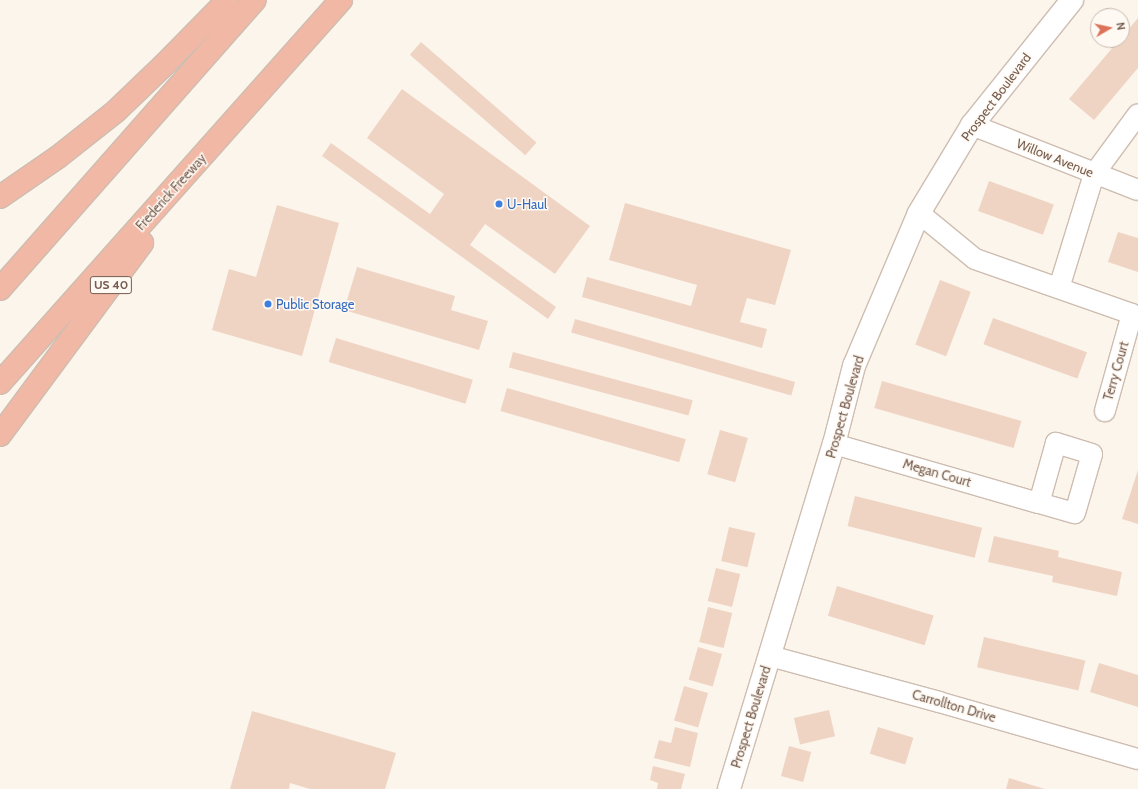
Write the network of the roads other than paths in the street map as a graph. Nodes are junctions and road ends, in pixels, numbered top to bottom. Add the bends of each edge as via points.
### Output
1 (228, 0) edge
2 (255, 0) edge
3 (341, 0) edge
4 (1072, 0) edge
5 (1138, 114) edge
6 (972, 125) junction
7 (222, 134) junction
8 (1094, 174) junction
9 (1138, 190) edge
10 (0, 197) edge
11 (918, 213) junction
12 (1059, 288) junction
13 (0, 289) edge
14 (0, 383) edge
15 (1104, 411) dead end
16 (0, 436) edge
17 (834, 444) junction
18 (1039, 503) dead end
19 (770, 656) junction
20 (1138, 759) edge
21 (729, 789) edge

1 - 10 highway via 116,111 58,157
2 - 13 highway
3 - 7 highway, Frederick Freeway / US 40
4 - 6 street, Prospect Boulevard
5 - 8 street
6 - 8 street, Willow Avenue
6 - 11 street, Prospect Boulevard
7 - 14 highway, Frederick Freeway
7 - 16 highway, US 40
8 - 9 street, Willow Avenue
8 - 12 street
11 - 12 street, Terry Court via 975,259
11 - 17 street, Prospect Boulevard via 854,366
12 - 15 street, Terry Court via 1132,314
17 - 18 street, Megan Court
17 - 19 street, Prospect Boulevard
19 - 20 street, Carrollton Drive
19 - 21 street, Prospect Boulevard

